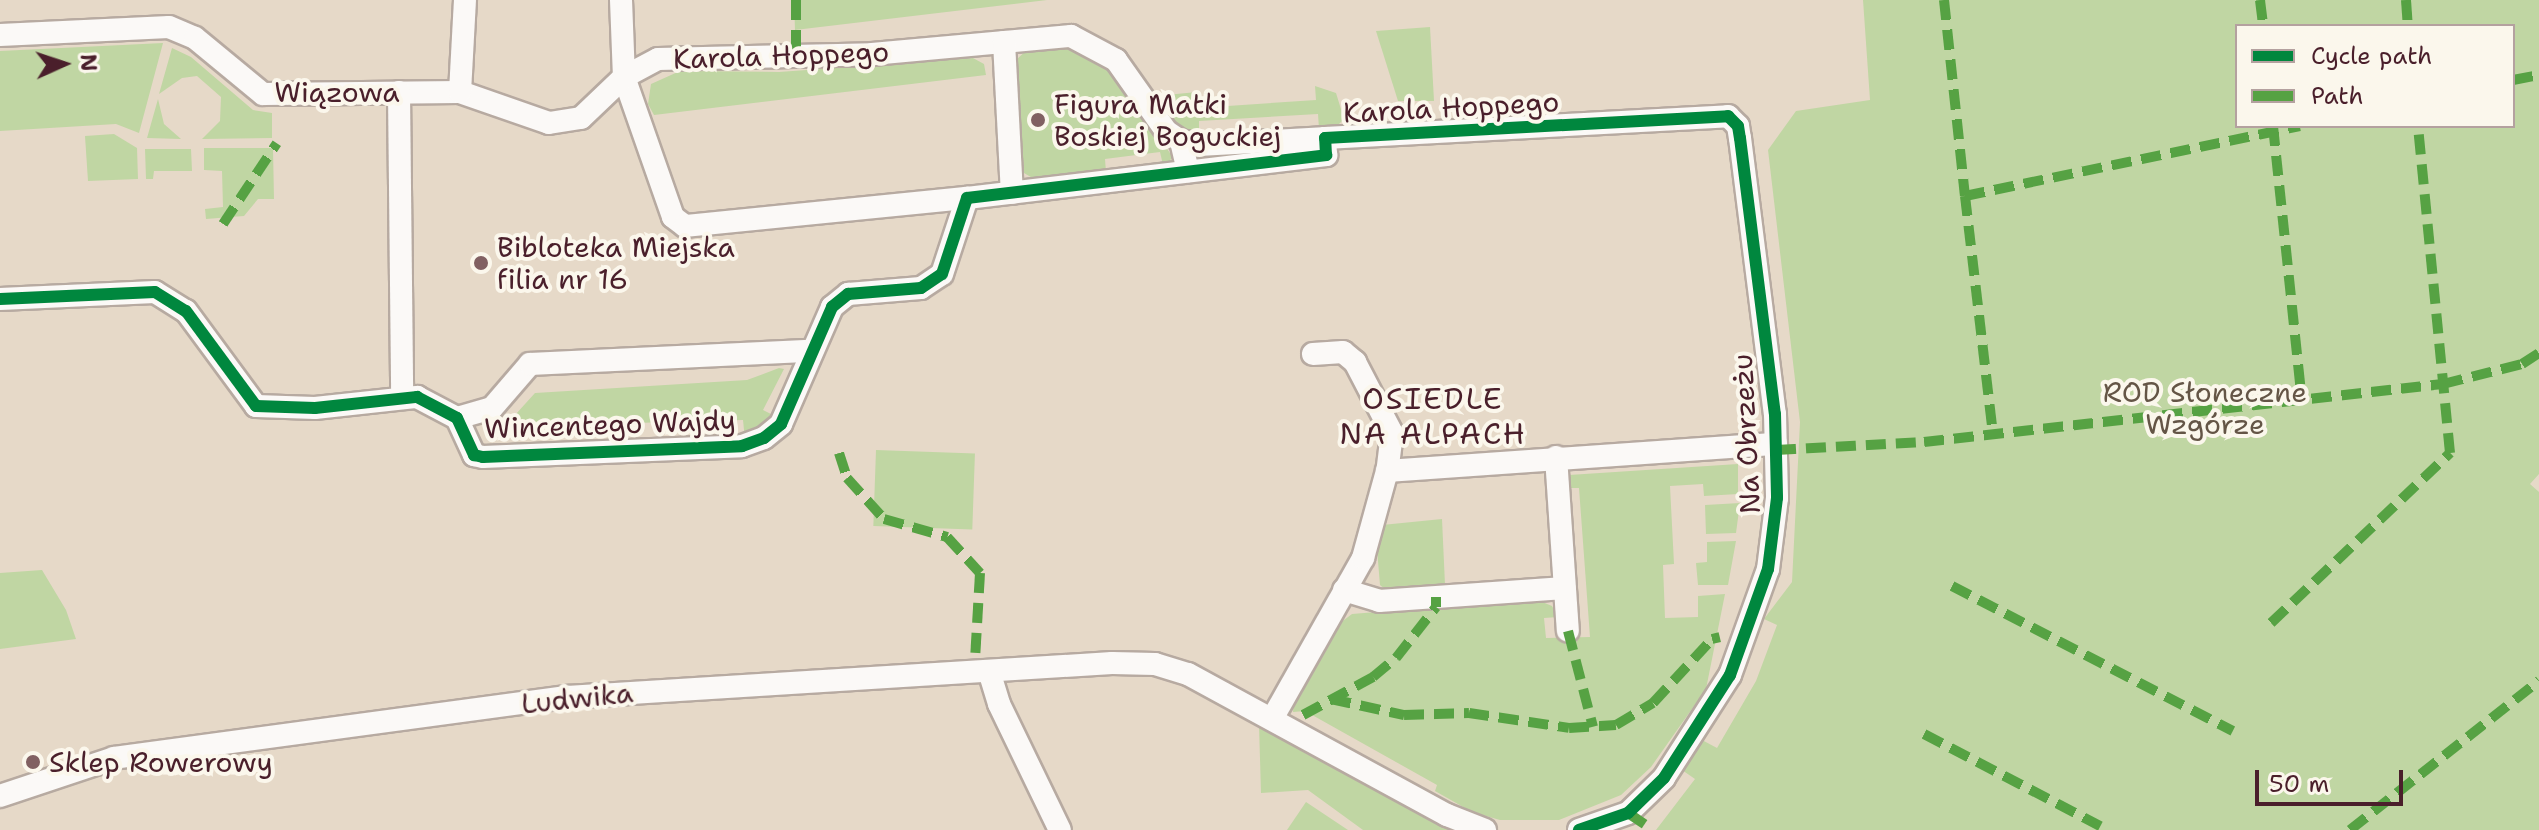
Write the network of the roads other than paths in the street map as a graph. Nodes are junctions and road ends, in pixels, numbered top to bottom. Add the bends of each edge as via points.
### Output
1 (465, 0) edge
2 (621, 0) edge
3 (0, 35) edge
4 (1004, 42) junction
5 (624, 77) junction
6 (399, 92) junction
7 (460, 92) junction
8 (1720, 116) joint
9 (1325, 138) junction
10 (1181, 141) junction
11 (1188, 171) junction
12 (1012, 193) junction
13 (967, 198) junction
14 (0, 299) edge
15 (810, 351) junction
16 (1313, 354) dead end
17 (402, 397) junction
18 (457, 418) junction
19 (1776, 444) junction
20 (1556, 457) junction
21 (1387, 471) junction
22 (1565, 588) junction
23 (1344, 590) junction
24 (1568, 631) dead end
25 (989, 671) junction
26 (1272, 719) junction
27 (0, 796) edge
28 (1060, 830) edge
29 (1485, 830) edge
30 (1579, 830) edge

1 - 7 street
2 - 5 street
3 - 6 street, Wiązowa via 169,27 195,38 263,94
4 - 5 street, Karola Hoppego via 872,54 668,58
4 - 10 street, Karola Hoppego via 1071,36 1096,45 1116,60 1166,131
4 - 12 street
5 - 7 street, Wiązowa via 591,112 570,122 529,119
5 - 13 street via 673,217 685,226
6 - 7 street, Wiązowa
6 - 17 street
8 - 9 street, Karola Hoppego
8 - 19 street, Na Obrzeżu via 1733,119 1740,138
9 - 10 street, Karola Hoppego via 1200,145
9 - 11 street, Karola Hoppego via 1326,155
10 - 11 street
11 - 12 street, Karola Hoppego
12 - 13 street
13 - 15 street, Wincentego Wajdy via 942,274 933,284 848,294 832,307
14 - 17 street, Wincentego Wajdy via 155,292 186,311 256,406 315,408
15 - 18 street, Wincentego Wajdy via 530,364 492,408
15 - 18 street, Wincentego Wajdy via 805,376 781,424 742,446 483,457 474,455
16 - 21 street via 1343,352 1355,362 1392,433
17 - 18 street, Wincentego Wajdy via 428,400
19 - 20 street
19 - 30 street, Na Obrzeżu via 1777,498 1768,569 1754,621 1730,675 1664,778 1628,813
20 - 21 street
20 - 22 street
21 - 23 street via 1363,558
22 - 23 street via 1379,601
22 - 24 street
23 - 26 street
25 - 26 street via 1155,664 1188,674
25 - 27 street, Ludwika via 567,697 114,758
25 - 28 street via 999,704
26 - 29 street via 1447,815

